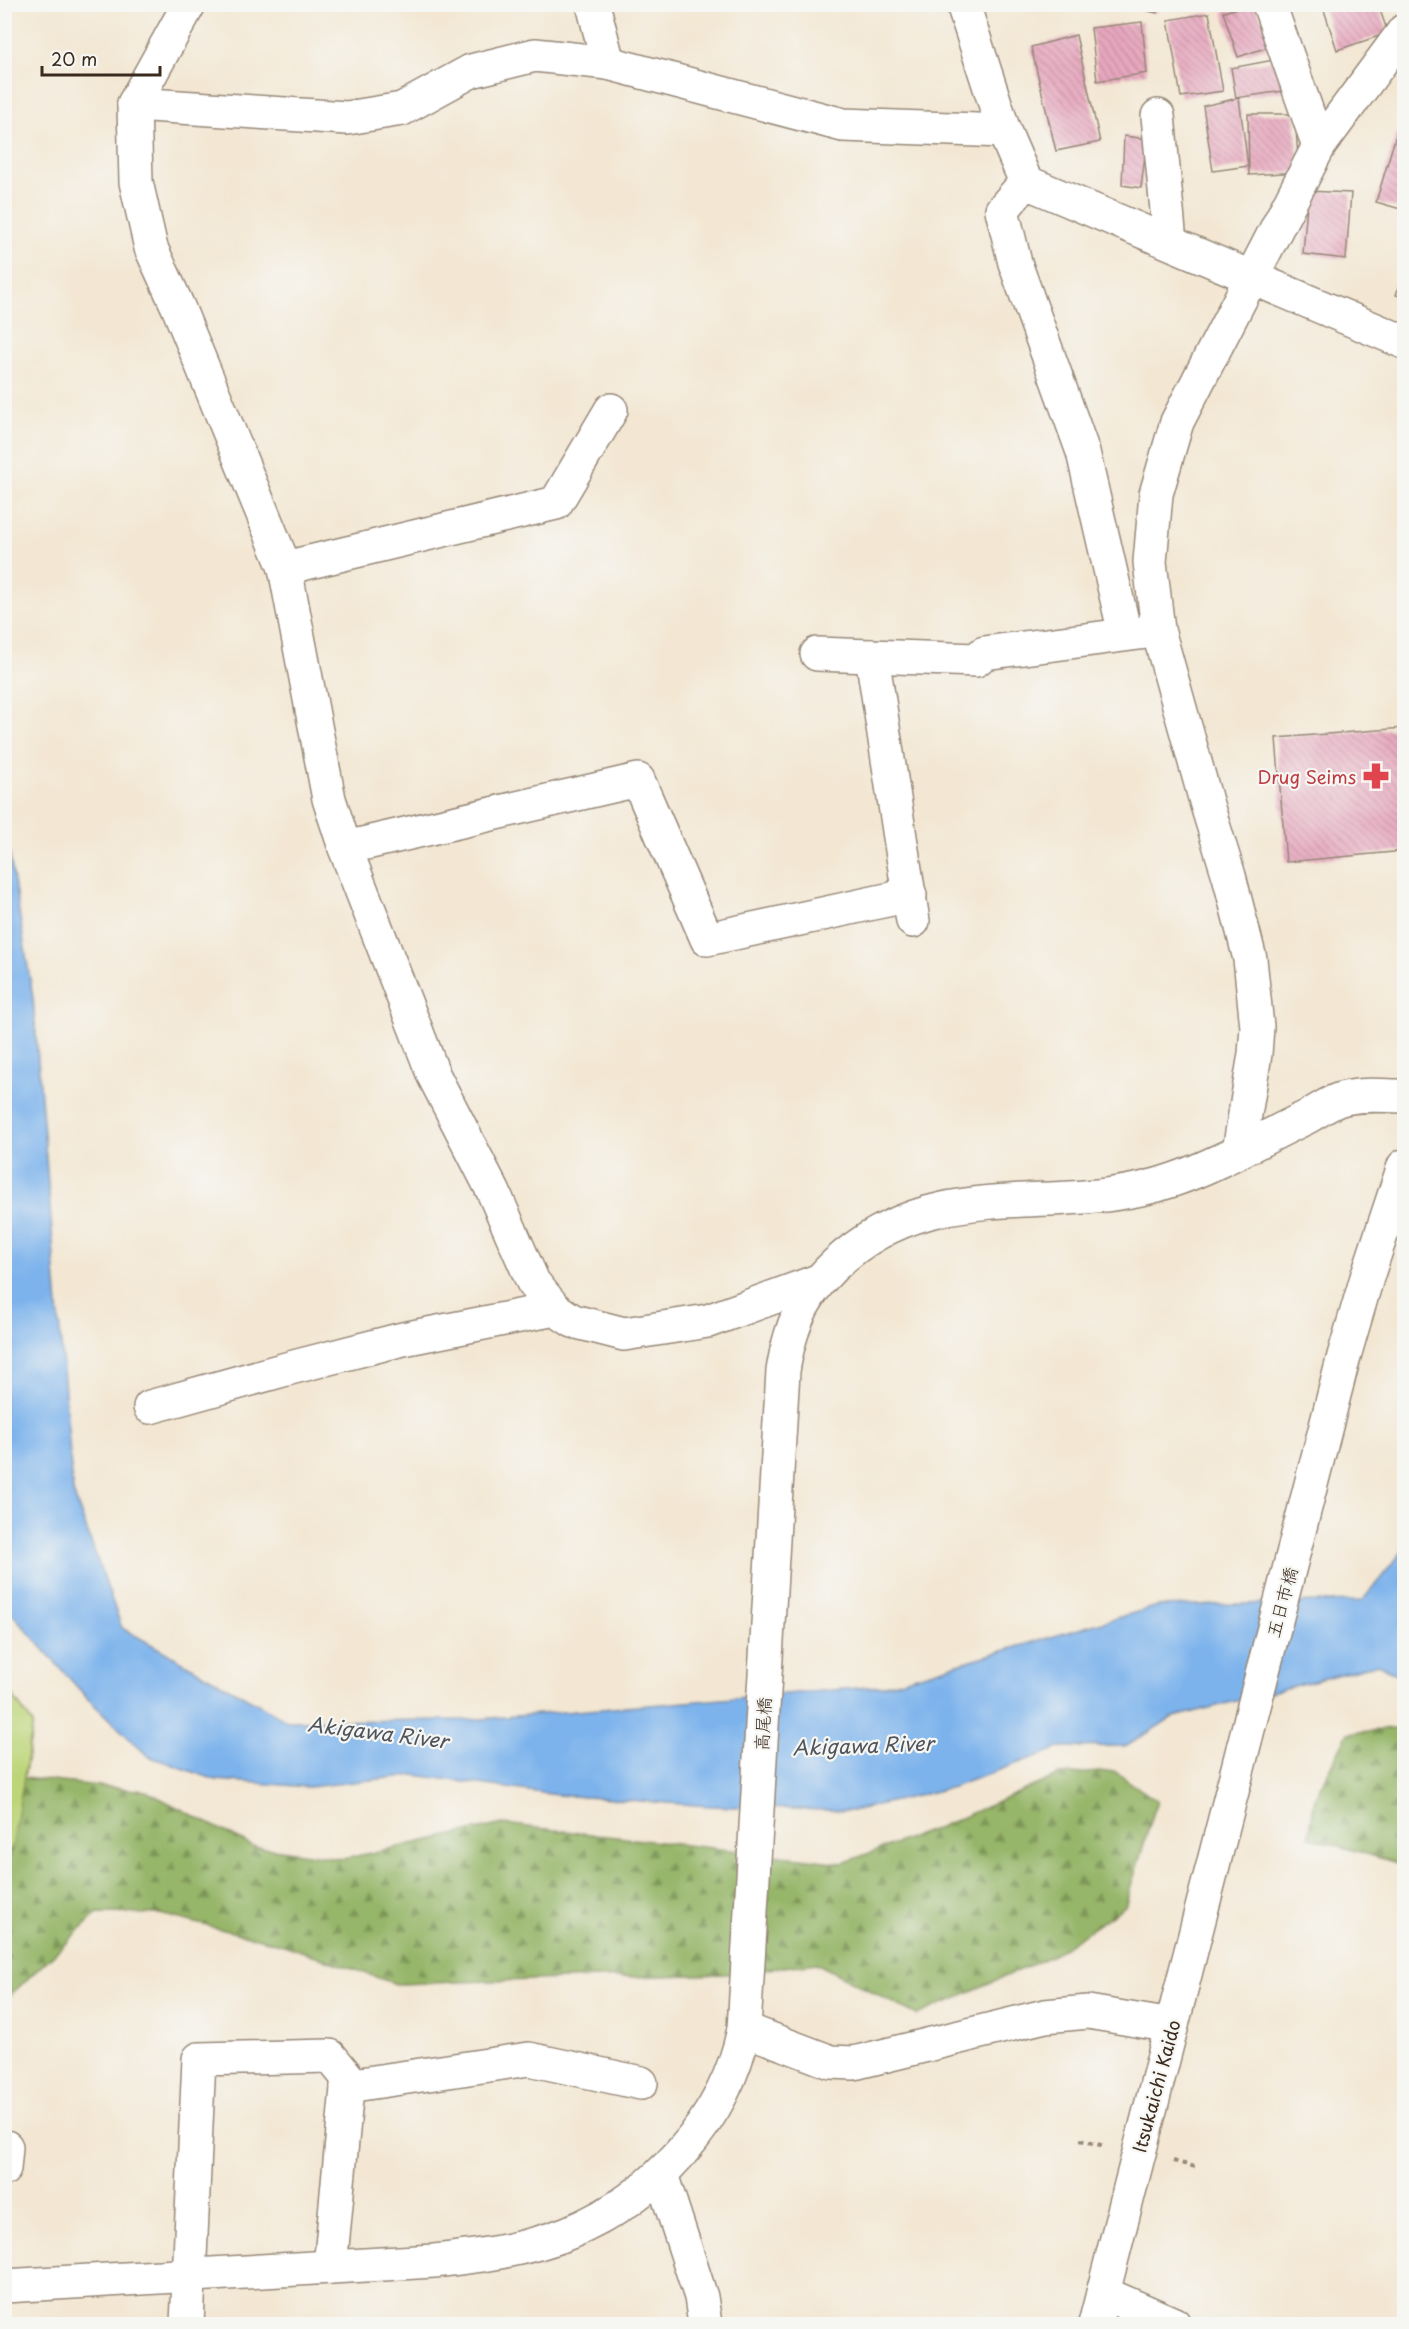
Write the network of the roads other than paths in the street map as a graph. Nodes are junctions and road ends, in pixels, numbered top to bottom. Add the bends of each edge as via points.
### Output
1 (189, 4) edge
2 (593, 4) edge
3 (963, 4) edge
4 (1269, 4) edge
5 (1404, 31) edge
6 (608, 63) junction
7 (134, 104) junction
8 (1158, 116) dead end
9 (1004, 131) junction
10 (1318, 146) junction
11 (1026, 182) junction
12 (1170, 242) junction
13 (1253, 276) junction
14 (1404, 342) edge
15 (611, 410) dead end
16 (285, 568) junction
17 (1158, 630) junction
18 (1125, 634) junction
19 (817, 654) dead end
20 (872, 656) junction
21 (345, 848) junction
22 (1404, 1096) edge
23 (1239, 1151) junction
24 (1404, 1166) edge
25 (818, 1281) junction
26 (555, 1308) junction
27 (150, 1407) dead end
28 (1217, 1848) joint
29 (1172, 2026) junction
30 (744, 2029) junction
31 (641, 2083) dead end
32 (347, 2086) junction
33 (661, 2174) junction
34 (330, 2267) junction
35 (188, 2275) junction
36 (4, 2286) edge
37 (1103, 2293) junction
38 (187, 2325) edge
39 (705, 2325) edge
40 (1095, 2325) edge
41 (1174, 2325) edge

1 - 7 street
2 - 6 street
3 - 9 street
4 - 10 street
5 - 10 street
6 - 7 street via 535,55 471,71 402,109 347,118
6 - 9 street via 843,125
7 - 16 street via 136,182 151,248
8 - 12 street
9 - 11 street
10 - 13 street
11 - 12 street
11 - 18 street via 1002,210 1015,263 1083,452
12 - 13 street
13 - 14 street
13 - 17 street via 1177,422 1156,494 1150,562
15 - 16 street via 556,503
16 - 21 street via 329,799
17 - 18 street
17 - 23 street via 1250,959 1257,1027
18 - 20 street via 984,653 976,660
19 - 20 street
20 - 21 street via 912,908 707,939 638,780
21 - 26 street via 434,1076 493,1191 533,1282
22 - 23 street via 1341,1099
23 - 25 street via 1174,1180 1136,1191 976,1202 924,1213 866,1240
24 - 28 street, 五日市橋 via 1344,1356
25 - 26 street via 708,1321 624,1334 573,1321
25 - 30 street, 高尾橋 via 796,1316 786,1350 780,1397
26 - 27 street via 403,1339
28 - 29 street, Itsukaichi Kaido
29 - 30 street via 1088,2012 1045,2016 855,2063 831,2062
29 - 37 street, Itsukaichi Kaido
30 - 33 street, 高尾橋 via 735,2064 718,2099 694,2136
31 - 32 street via 529,2059
32 - 34 street
32 - 35 street via 348,2078 330,2056 199,2059
33 - 34 street, 高尾橋 via 604,2215 568,2233 529,2245 443,2260
33 - 39 street via 701,2297
34 - 35 street, 高尾橋
35 - 36 street, 高尾橋
35 - 38 street
37 - 40 street, Itsukaichi Kaido
37 - 41 street

